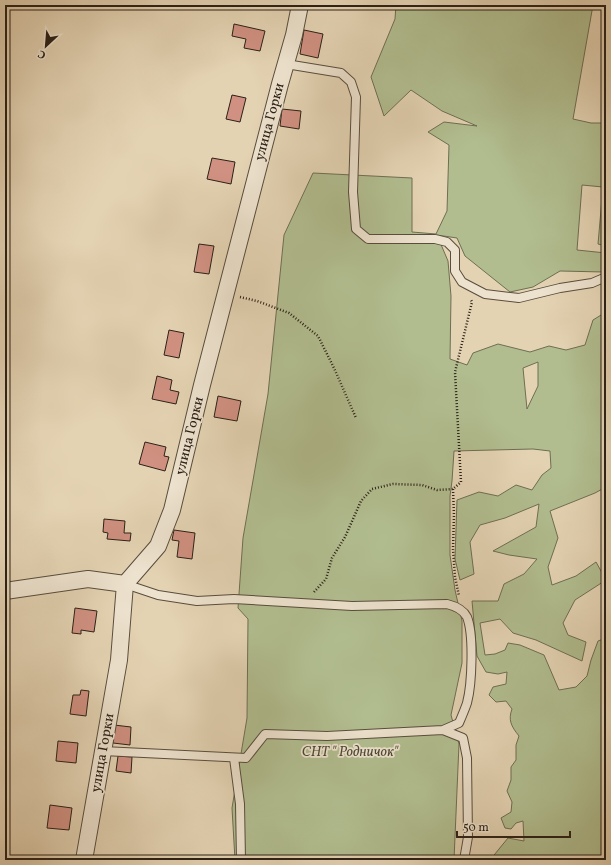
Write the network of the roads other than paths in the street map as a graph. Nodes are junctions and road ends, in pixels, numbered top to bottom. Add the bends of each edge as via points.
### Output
1 (300, 5) edge
2 (286, 64) junction
3 (606, 277) edge
4 (125, 584) junction
5 (5, 591) edge
6 (443, 730) junction
7 (103, 751) junction
8 (234, 758) junction
9 (84, 860) edge
10 (241, 860) edge
11 (464, 860) edge

1 - 2 street, улица Горки
2 - 3 lane via 341,73 351,82 356,97 353,192 356,229 368,239 435,239 447,242 455,250 455,271 462,282 485,294 519,298 592,283
2 - 4 street, улица Горки via 172,510 158,546
4 - 5 street via 88,580
4 - 6 lane via 158,595 197,601 234,599 352,606 447,604 459,608 467,617 471,640 467,703 459,723
4 - 7 street, улица Горки via 119,660
6 - 8 lane via 327,736 265,734 246,758
6 - 11 lane via 463,738 467,758 468,837
7 - 8 lane
7 - 9 street, улица Горки
8 - 10 lane via 240,804

